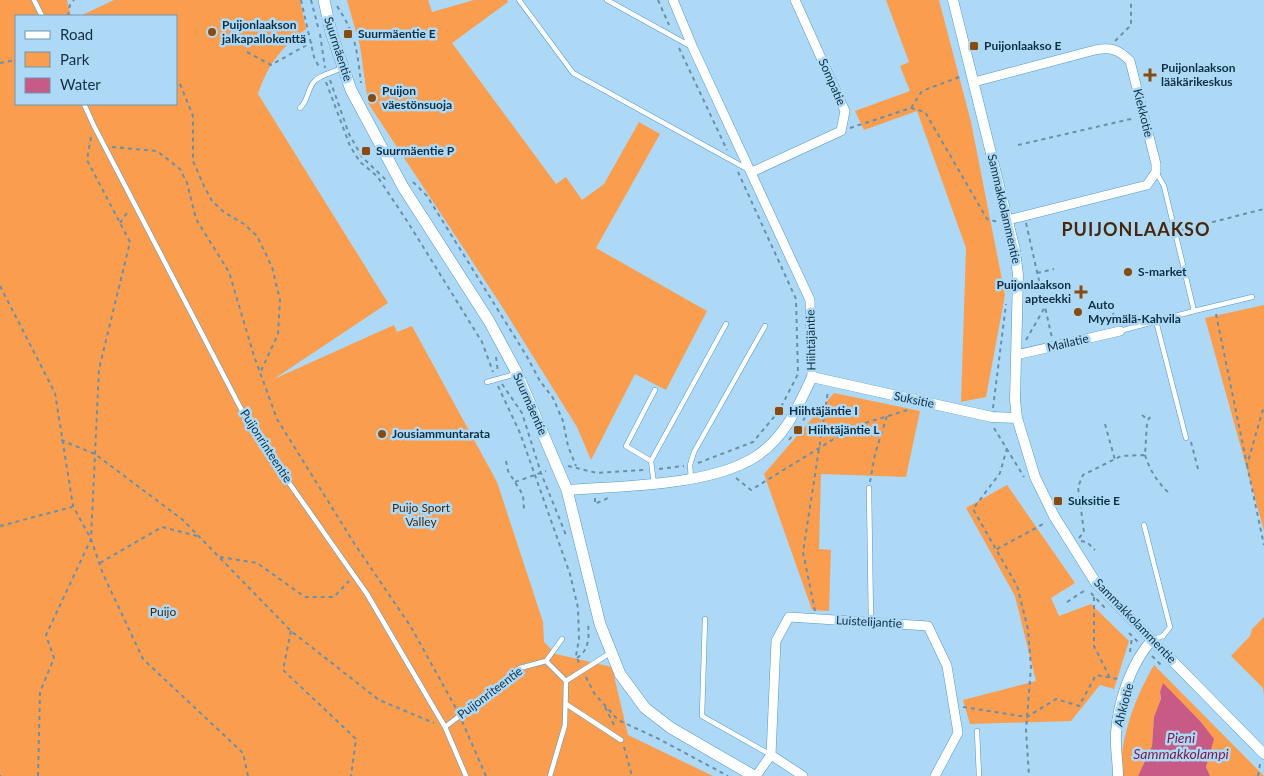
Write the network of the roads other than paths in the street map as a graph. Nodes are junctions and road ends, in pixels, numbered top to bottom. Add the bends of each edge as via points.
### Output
1 (34, 0) edge
2 (324, 0) edge
3 (519, 0) edge
4 (673, 0) edge
5 (795, 0) edge
6 (953, 0) edge
7 (611, 1) edge
8 (42, 15) edge
9 (693, 48) junction
10 (343, 68) junction
11 (974, 82) junction
12 (84, 105) edge
13 (300, 108) dead end
14 (752, 172) junction
15 (1156, 172) junction
16 (1008, 220) junction
17 (1252, 298) dead end
18 (1194, 311) junction
19 (1156, 321) junction
20 (726, 324) dead end
21 (765, 326) dead end
22 (1118, 328) joint
23 (1016, 355) junction
24 (517, 373) junction
25 (812, 377) junction
26 (487, 382) dead end
27 (655, 390) dead end
28 (1017, 418) junction
29 (1186, 438) dead end
30 (651, 461) junction
31 (691, 479) junction
32 (654, 484) junction
33 (869, 488) road end
34 (567, 490) junction
35 (1144, 525) dead end
36 (705, 619) dead end
37 (871, 622) junction
38 (562, 639) dead end
39 (1152, 640) junction
40 (611, 652) junction
41 (546, 661) junction
42 (566, 681) junction
43 (566, 704) junction
44 (445, 727) junction
45 (977, 731) dead end
46 (622, 740) dead end
47 (1264, 754) edge
48 (771, 755) junction
49 (466, 776) edge
50 (550, 776) edge
51 (755, 776) edge
52 (803, 776) edge
53 (935, 776) edge
54 (979, 776) edge
55 (1118, 776) edge

1 - 8 lane
2 - 10 main road, Suurmäentie
3 - 14 lane via 573,73
4 - 9 street, Hiihtäjäntie
5 - 14 street, Sompatie via 844,111 841,131
6 - 11 street, Sammakkolammentie
7 - 9 lane
9 - 14 street, Hiihtäjäntie
10 - 13 lane via 314,80
10 - 24 main road, Suurmäentie via 351,90 403,187 489,321
11 - 15 street, Kiekkotie via 1110,48 1120,52 1130,60
11 - 16 street, Sammakkolammentie
12 - 44 lane, Puijonrinteentie via 252,430 354,576
14 - 25 street, Hiihtäjäntie via 810,300
15 - 16 street via 1147,185 1134,190
15 - 18 lane via 1164,186
16 - 23 street, Sammakkolammentie via 1018,275
17 - 18 lane
18 - 19 lane
19 - 22 lane
19 - 29 lane
20 - 30 lane
21 - 31 lane via 694,452 690,465
22 - 23 street, Mailatie
23 - 28 street, Sammakkolammentie
24 - 26 lane
24 - 34 main road, Suurmäentie
25 - 28 street, Suksitie via 992,417
25 - 31 street, Hiihtäjäntie via 793,418 755,457 734,467
27 - 30 lane via 626,446
28 - 39 street, Sammakkolammentie via 1035,477 1059,524 1096,583
30 - 32 lane
31 - 32 street, Hiihtäjäntie
32 - 34 street, Hiihtäjäntie
33 - 37 lane
34 - 40 main road, Suurmäentie via 600,624
35 - 39 lane via 1170,627 1163,636
36 - 48 lane via 702,716
37 - 48 street, Luistelijantie via 789,617 776,640
37 - 53 street, Luistelijantie via 928,626 947,666 958,733
38 - 41 lane
39 - 47 street, Sammakkolammentie
39 - 55 street, Ahkiotie via 1144,648 1124,694 1116,732
40 - 42 lane
40 - 51 main road, Suurmäentie via 620,674 645,708 671,728
41 - 42 lane
41 - 44 lane, Puijonriteentie via 520,668 467,713
42 - 43 lane
43 - 46 lane
43 - 50 lane via 566,725
44 - 49 lane, Puijonrinteentie
45 - 54 lane
48 - 51 street
48 - 52 street

